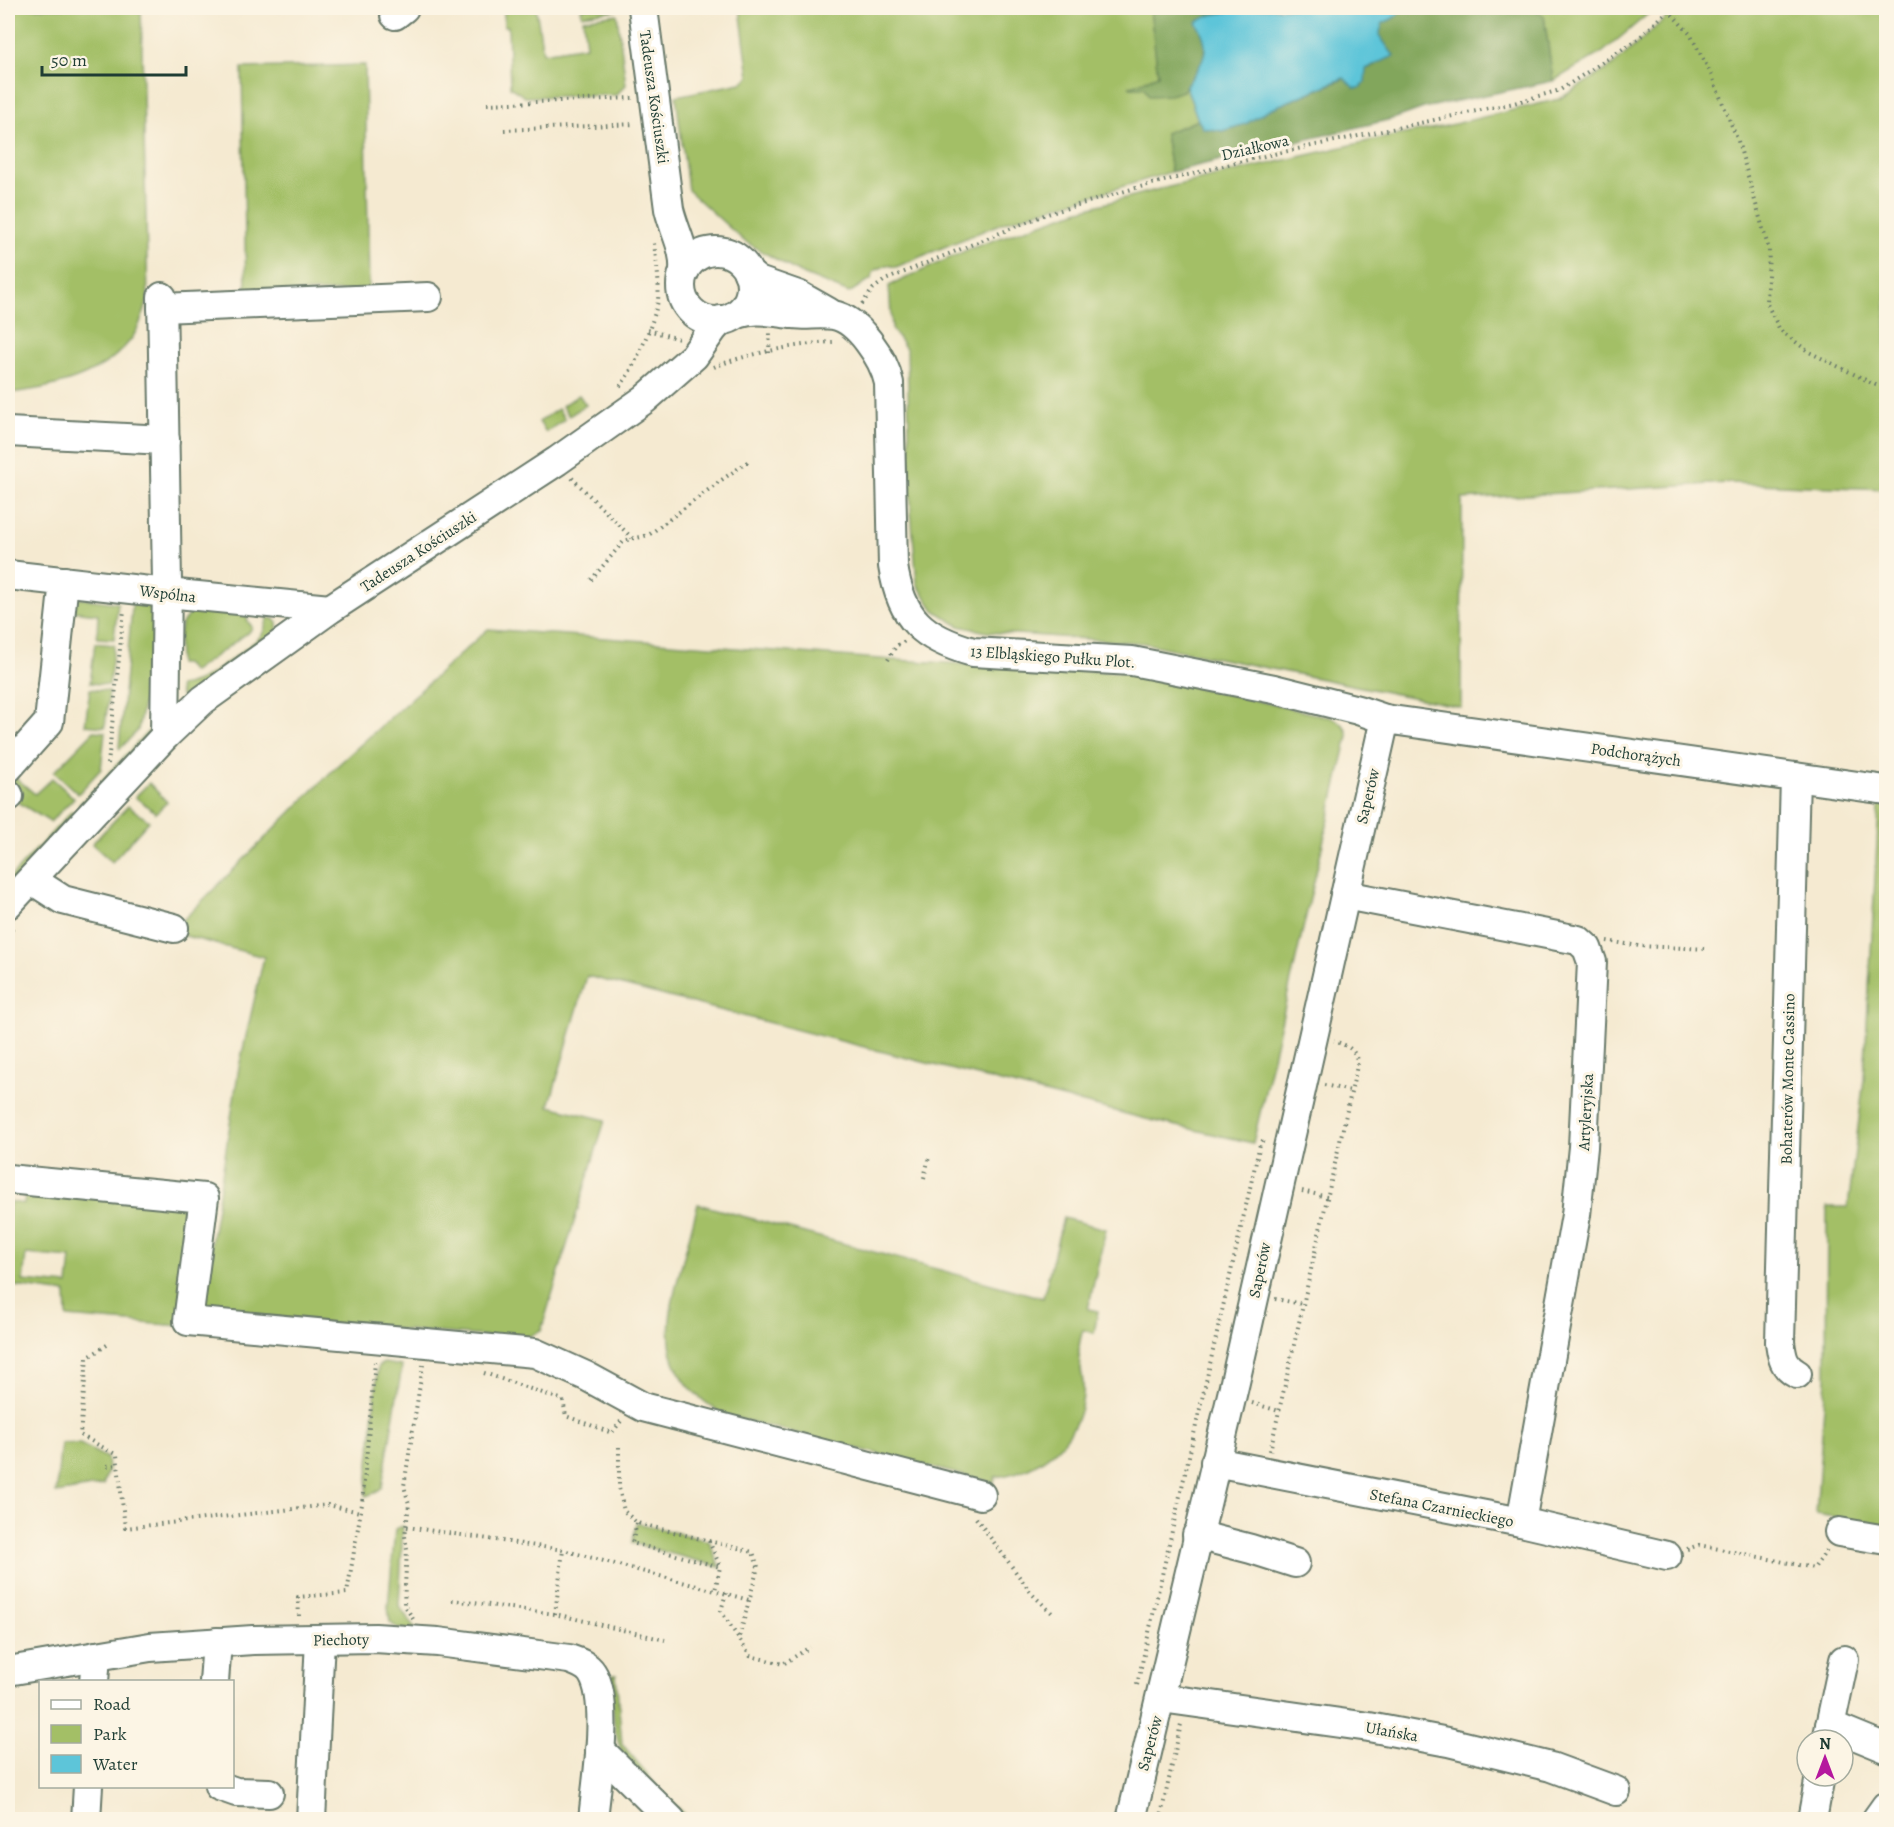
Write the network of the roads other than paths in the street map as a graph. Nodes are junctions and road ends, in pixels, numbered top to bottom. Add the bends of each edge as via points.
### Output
1 (643, 8) edge
2 (667, 187) junction
3 (715, 251) junction
4 (684, 272) junction
5 (748, 273) junction
6 (428, 297) dead end
7 (688, 306) junction
8 (729, 317) junction
9 (839, 326) junction
10 (676, 371) junction
11 (8, 432) edge
12 (165, 440) junction
13 (8, 575) edge
14 (64, 580) junction
15 (166, 593) junction
16 (330, 609) junction
17 (1385, 719) junction
18 (165, 736) junction
19 (1795, 777) junction
20 (8, 786) edge
21 (1887, 790) edge
22 (32, 880) junction
23 (1344, 895) junction
24 (8, 904) edge
25 (174, 928) dead end
26 (8, 1179) edge
27 (1797, 1374) dead end
28 (1215, 1462) junction
29 (981, 1495) dead end
30 (1521, 1522) junction
31 (1839, 1532) road end
32 (1197, 1536) junction
33 (1887, 1540) edge
34 (1667, 1556) road end
35 (1295, 1563) dead end
36 (320, 1640) junction
37 (217, 1642) junction
38 (1844, 1660) dead end
39 (95, 1669) edge
40 (8, 1671) edge
41 (214, 1680) edge
42 (1161, 1698) junction
43 (1830, 1728) edge
44 (1855, 1740) edge
45 (1887, 1748) edge
46 (600, 1750) junction
47 (88, 1788) edge
48 (225, 1788) edge
49 (1818, 1788) edge
50 (1616, 1791) dead end
51 (269, 1793) dead end
52 (1887, 1806) edge
53 (86, 1820) edge
54 (311, 1820) edge
55 (593, 1820) edge
56 (671, 1820) edge
57 (1131, 1820) edge
58 (1812, 1820) edge
59 (1876, 1820) edge

1 - 2 street, Tadeusza Kościuszki
2 - 3 street, Tadeusza Kościuszki
2 - 4 street, Tadeusza Kościuszki via 673,224 683,251
3 - 4 street via 696,257
3 - 5 street via 731,254
4 - 7 street via 681,290
5 - 8 street via 748,300
5 - 9 street, 13 Elbląskiego Pułku Plot. via 758,281 815,303
6 - 12 street via 162,303
7 - 8 street via 703,318
7 - 10 street via 688,326
8 - 9 street via 759,309
8 - 10 street, Tadeusza Kościuszki via 713,328 694,356
9 - 17 street, 13 Elbląskiego Pułku Plot. via 875,350 887,371 896,585 910,615 933,637 973,652 1132,661 1253,684
10 - 16 street, Tadeusza Kościuszki via 659,389 557,460
11 - 12 street
12 - 15 street
13 - 14 street, Wspólna
14 - 15 street, Wspólna
14 - 20 street via 49,722
15 - 16 street, Wspólna
15 - 18 street
16 - 18 street, Tadeusza Kościuszki via 203,700
17 - 19 street, Podchorążych
17 - 23 street, Saperów
18 - 22 street, Tadeusza Kościuszki
19 - 21 street, Podchorążych
19 - 27 street, Bohaterów Monte Cassino via 1780,1342 1785,1364
22 - 24 street, Tadeusza Kościuszki
22 - 25 street via 63,900
23 - 28 street, Saperów
23 - 30 street, Artyleryjska via 1578,940 1592,962 1576,1215
26 - 29 street via 204,1198 188,1320 535,1353 644,1407
28 - 30 street, Stefana Czarnieckiego
28 - 32 street, Saperów
30 - 34 street, Stefana Czarnieckiego
31 - 33 street
32 - 35 street
32 - 42 street, Saperów
36 - 37 street, Piechoty
36 - 46 street, Piechoty via 426,1641 569,1659 587,1667 596,1680
36 - 54 street
37 - 39 street, Piechoty via 150,1647
37 - 41 street
38 - 43 street
39 - 40 street, Piechoty
42 - 50 street, Ułańska via 1370,1727 1448,1742 1551,1767
42 - 57 street, Saperów
44 - 45 street
46 - 55 street, Piechoty
46 - 56 street
47 - 53 street
48 - 51 street
49 - 58 street
52 - 59 street

